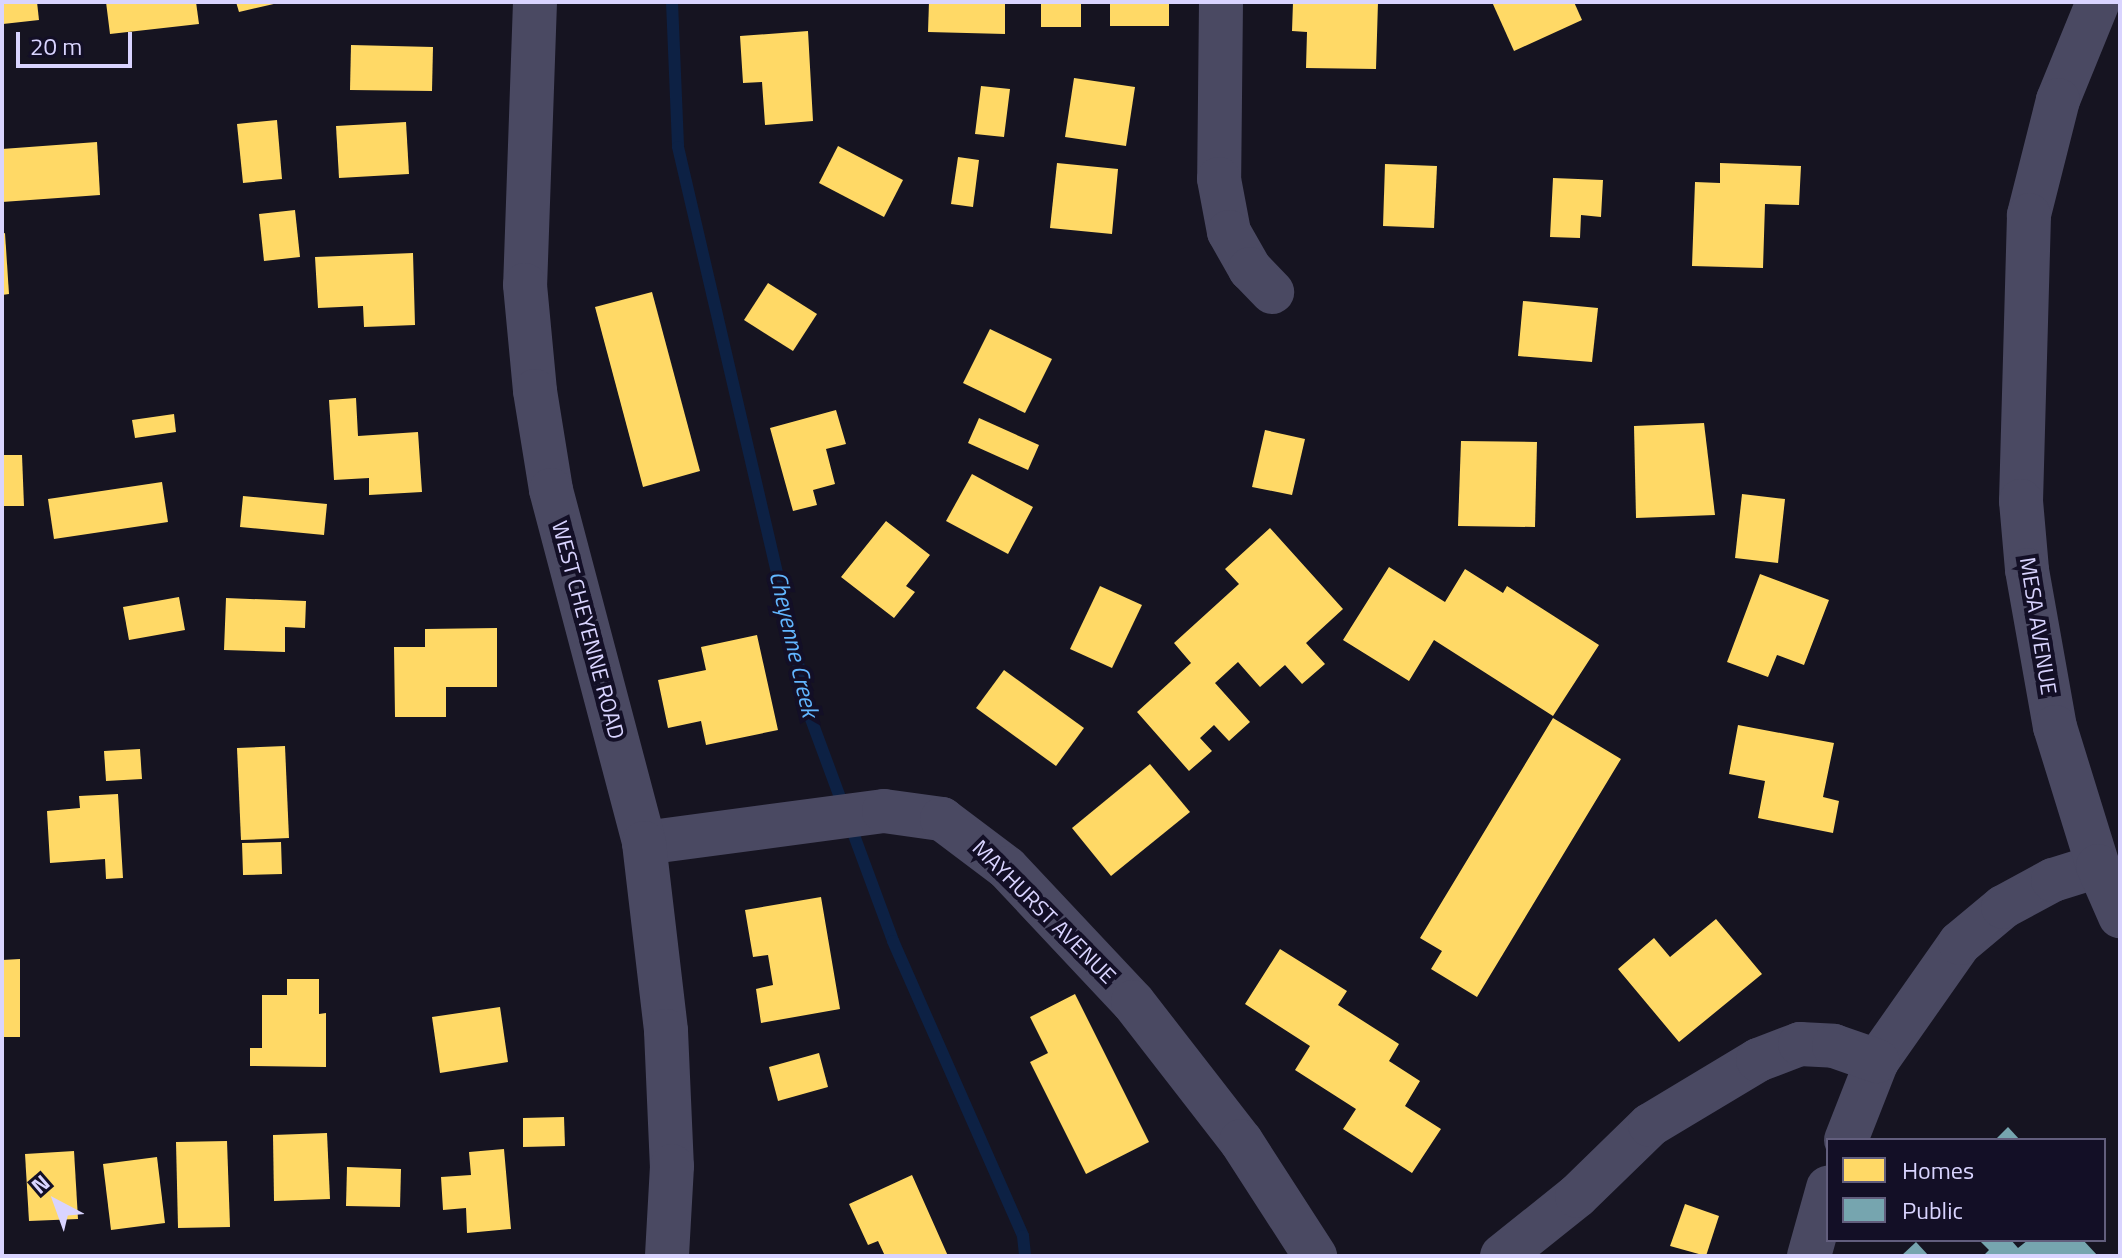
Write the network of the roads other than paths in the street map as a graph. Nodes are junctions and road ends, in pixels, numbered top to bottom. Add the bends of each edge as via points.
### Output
1 (535, 2) edge
2 (1221, 2) edge
3 (2098, 2) edge
4 (1272, 292) dead end
5 (644, 843) junction
6 (2098, 866) junction
7 (2120, 916) edge
8 (1877, 1061) junction
9 (1847, 1138) edge
10 (1826, 1195) edge
11 (667, 1256) edge
12 (1315, 1256) edge
13 (1502, 1256) edge
14 (1809, 1256) edge

1 - 5 street, WEST CHEYENNE ROAD via 525,285 535,391 551,490
2 - 4 street via 1219,179 1229,232 1250,269
3 - 6 street, MESA AVENUE via 2058,100 2029,215 2021,501 2027,570 2055,727
5 - 11 street, WEST CHEYENNE ROAD via 666,1031 672,1166
5 - 12 street, MAYHURST AVENUE via 873,813 942,819 1007,868 1179,1056
6 - 7 street, MESA AVENUE
6 - 8 street via 2053,880 2003,907 1960,943
8 - 9 street
8 - 13 street via 1834,1046 1800,1044 1758,1060 1650,1125 1577,1196
10 - 14 street

